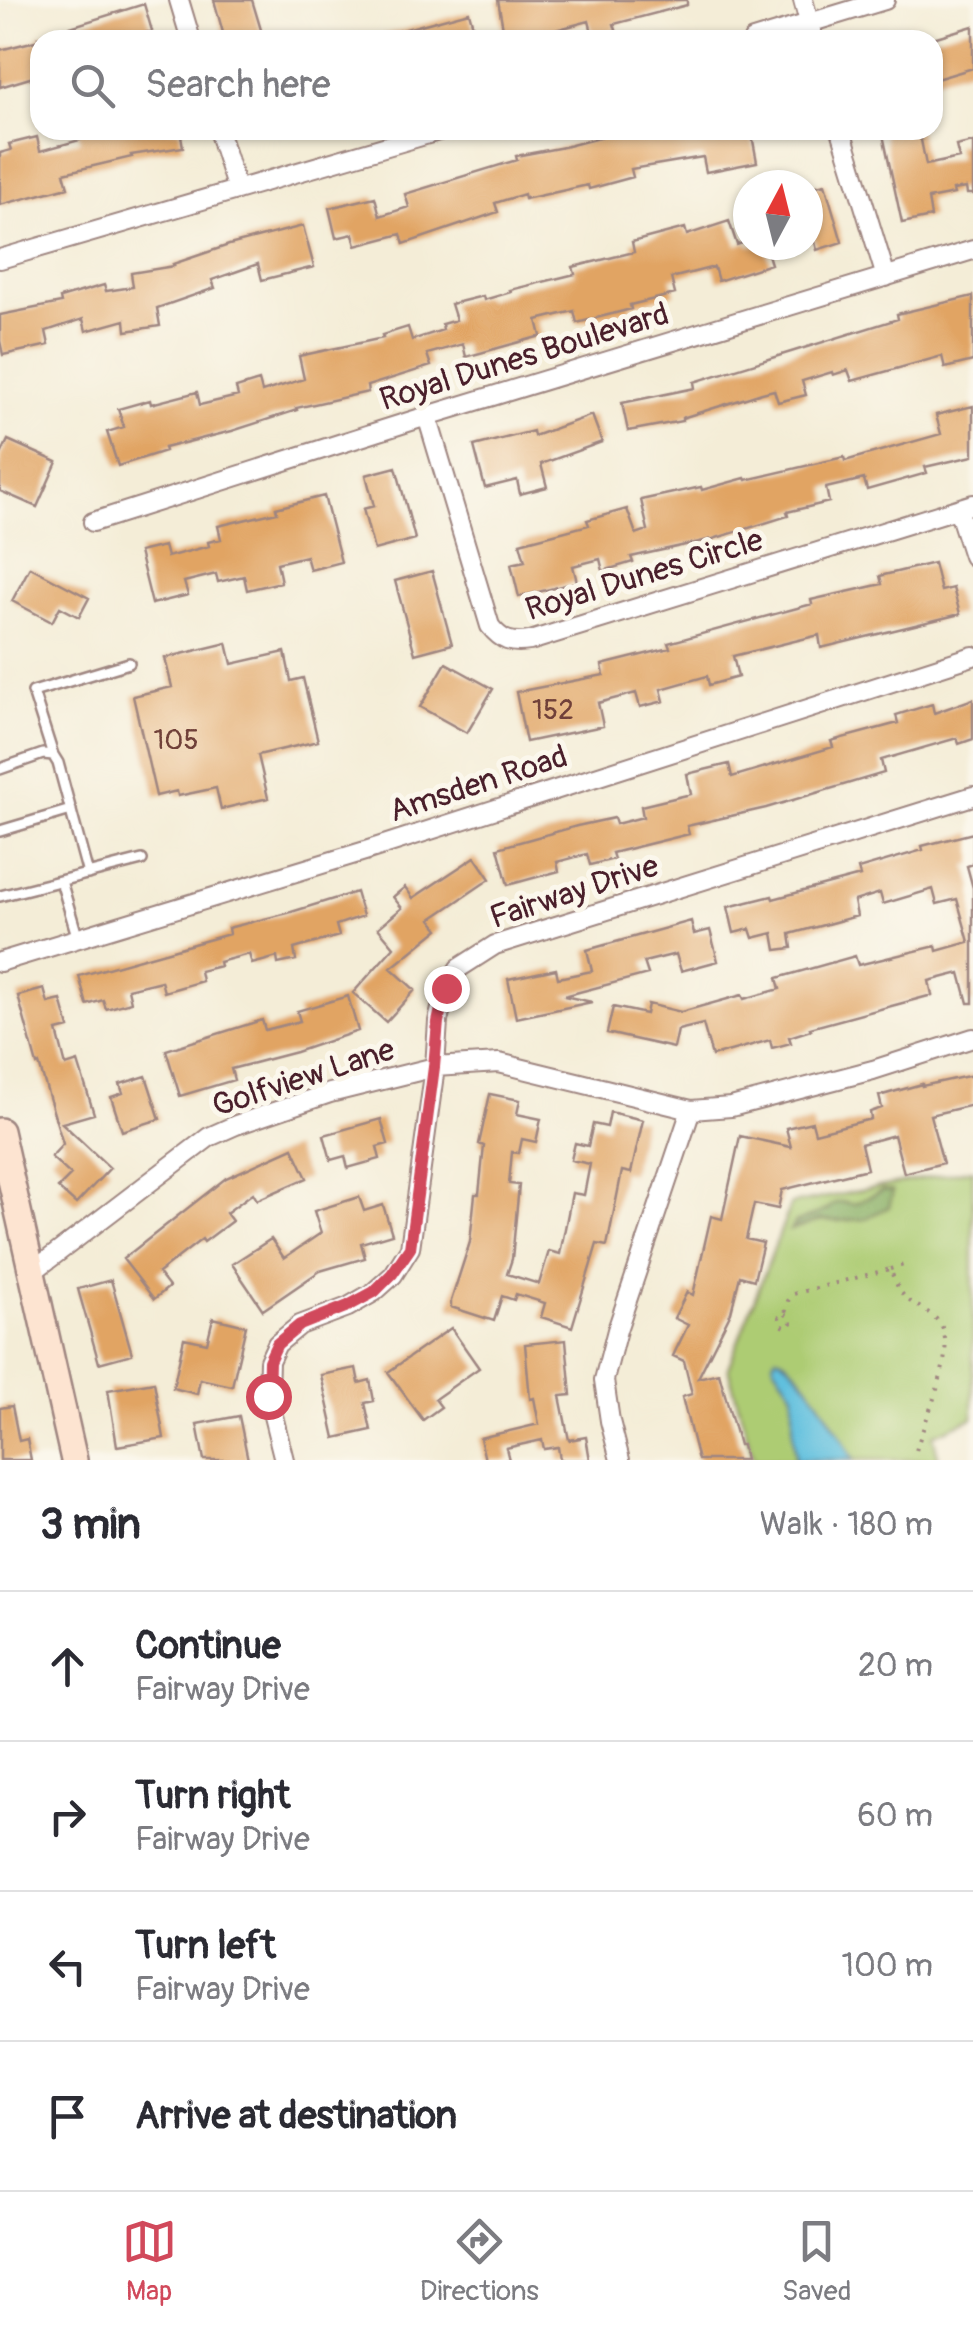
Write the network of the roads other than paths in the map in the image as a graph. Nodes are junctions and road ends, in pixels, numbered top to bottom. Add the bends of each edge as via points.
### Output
1 (179, 0) edge
2 (802, 0) edge
3 (885, 0) edge
4 (188, 30) edge
5 (811, 30) edge
6 (817, 30) edge
7 (221, 140) edge
8 (408, 140) edge
9 (845, 140) edge
10 (237, 190) junction
11 (973, 250) edge
12 (0, 259) edge
13 (886, 277) junction
14 (427, 416) junction
15 (965, 506) edge
16 (93, 522) dead end
17 (973, 556) edge
18 (973, 656) edge
19 (129, 663) dead end
20 (52, 755) junction
21 (0, 768) edge
22 (973, 796) edge
23 (71, 810) junction
24 (0, 831) edge
25 (142, 860) dead end
26 (88, 874) junction
27 (61, 881) junction
28 (0, 896) edge
29 (78, 939) junction
30 (0, 962) edge
31 (973, 1038) edge
32 (434, 1067) junction
33 (691, 1110) junction
34 (0, 1131) edge
35 (32, 1272) junction
36 (74, 1460) edge
37 (284, 1460) edge
38 (620, 1460) edge

1 - 4 street
2 - 5 street
3 - 6 street
7 - 10 street
8 - 10 street
9 - 13 street
10 - 12 street
11 - 13 street, Royal Dunes Boulevard
13 - 14 street, Royal Dunes Boulevard
14 - 15 street, Royal Dunes Circle via 490,626 513,644
14 - 16 street, Royal Dunes Boulevard
15 - 17 street
18 - 29 street, Amsden Road
19 - 20 lane via 33,692
20 - 21 lane
20 - 23 lane
22 - 32 street, Fairway Drive via 495,946 459,968 446,988
23 - 24 lane
23 - 26 lane
25 - 26 lane
26 - 27 lane
27 - 28 lane
27 - 29 lane
29 - 30 street, Amsden Road
31 - 33 street, Golfview Lane via 731,1107
32 - 33 street, Golfview Lane via 499,1064
32 - 35 street, Golfview Lane via 330,1093 210,1137
32 - 37 street, Fairway Drive via 410,1248 374,1292 300,1325 277,1344 269,1361 268,1396
33 - 38 street via 604,1380
34 - 35 street
35 - 36 street

